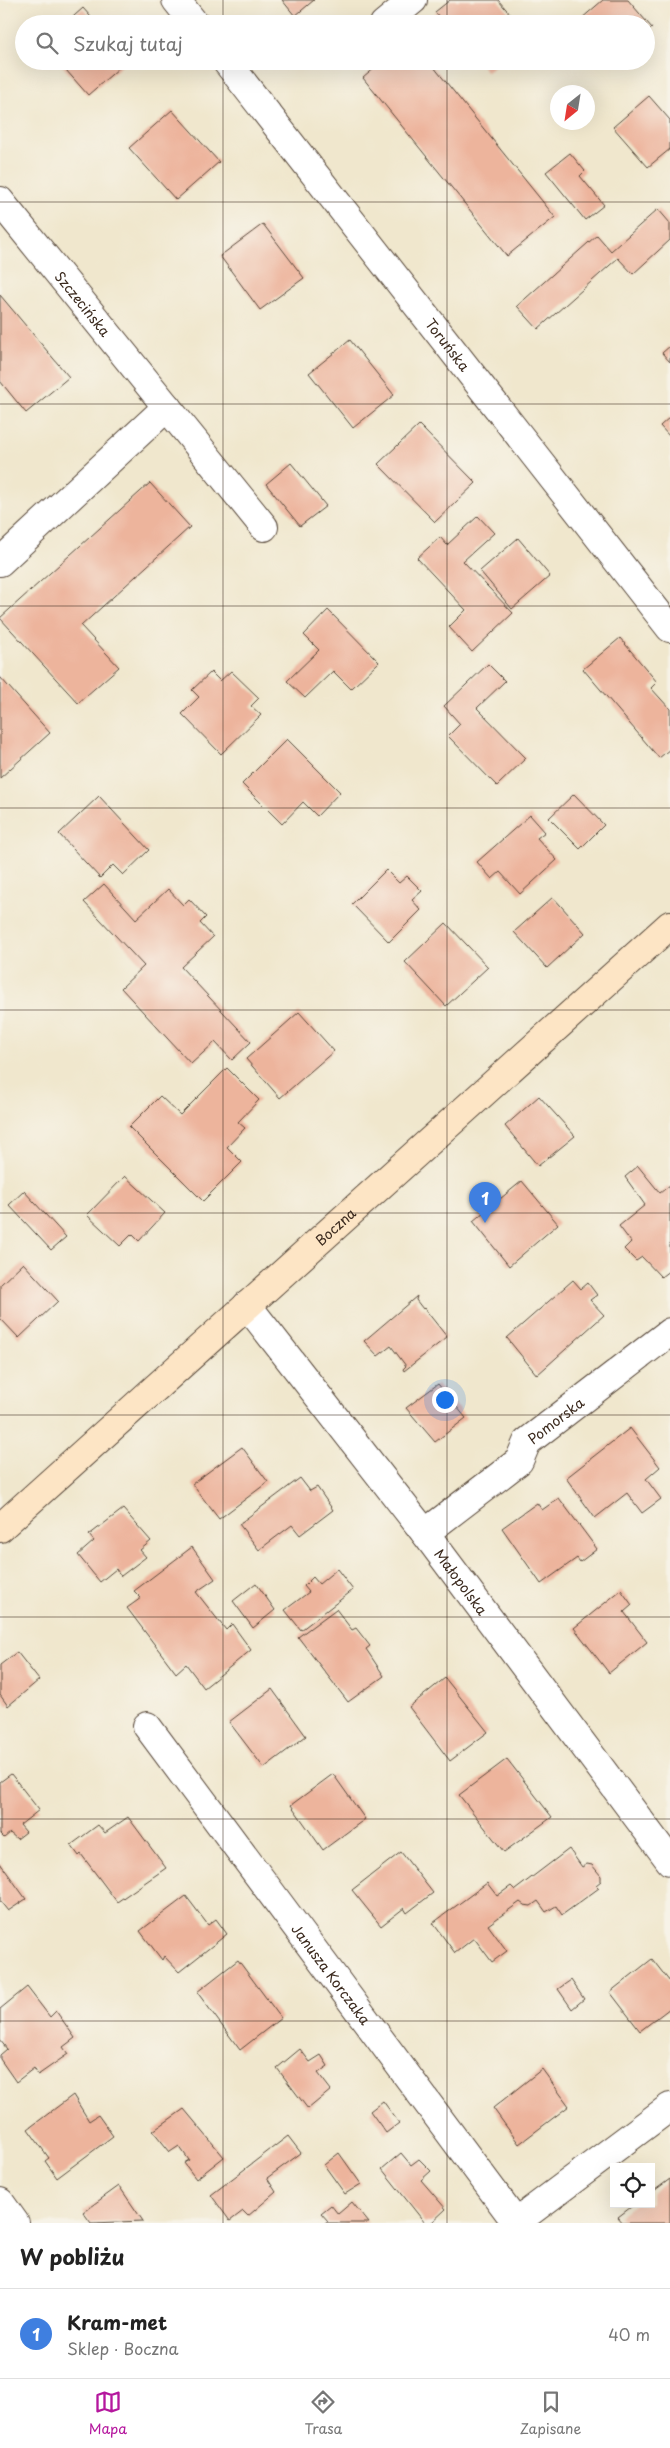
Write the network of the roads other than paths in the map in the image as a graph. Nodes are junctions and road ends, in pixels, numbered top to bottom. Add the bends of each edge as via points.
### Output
1 (176, 0) edge
2 (413, 0) edge
3 (188, 15) edge
4 (395, 15) edge
5 (233, 70) edge
6 (0, 200) edge
7 (167, 407) junction
8 (264, 527) dead end
9 (0, 562) edge
10 (670, 628) edge
11 (670, 925) edge
12 (247, 1305) junction
13 (670, 1332) edge
14 (0, 1528) edge
15 (425, 1533) junction
16 (147, 1726) dead end
17 (670, 1861) edge
18 (670, 2107) edge
19 (0, 2202) edge
20 (16, 2223) edge
21 (516, 2223) edge

1 - 3 street
2 - 4 street
5 - 10 street, Toruńska
6 - 7 street, Szczecińska
7 - 8 street, Szczecińska
7 - 9 street
11 - 12 street, Boczna
12 - 14 street, Boczna
12 - 15 street, Małopolska
13 - 15 street, Pomorska via 527,1442 518,1461
15 - 17 street, Małopolska
16 - 21 street, Janusza Korczaka
18 - 21 street
19 - 20 street

